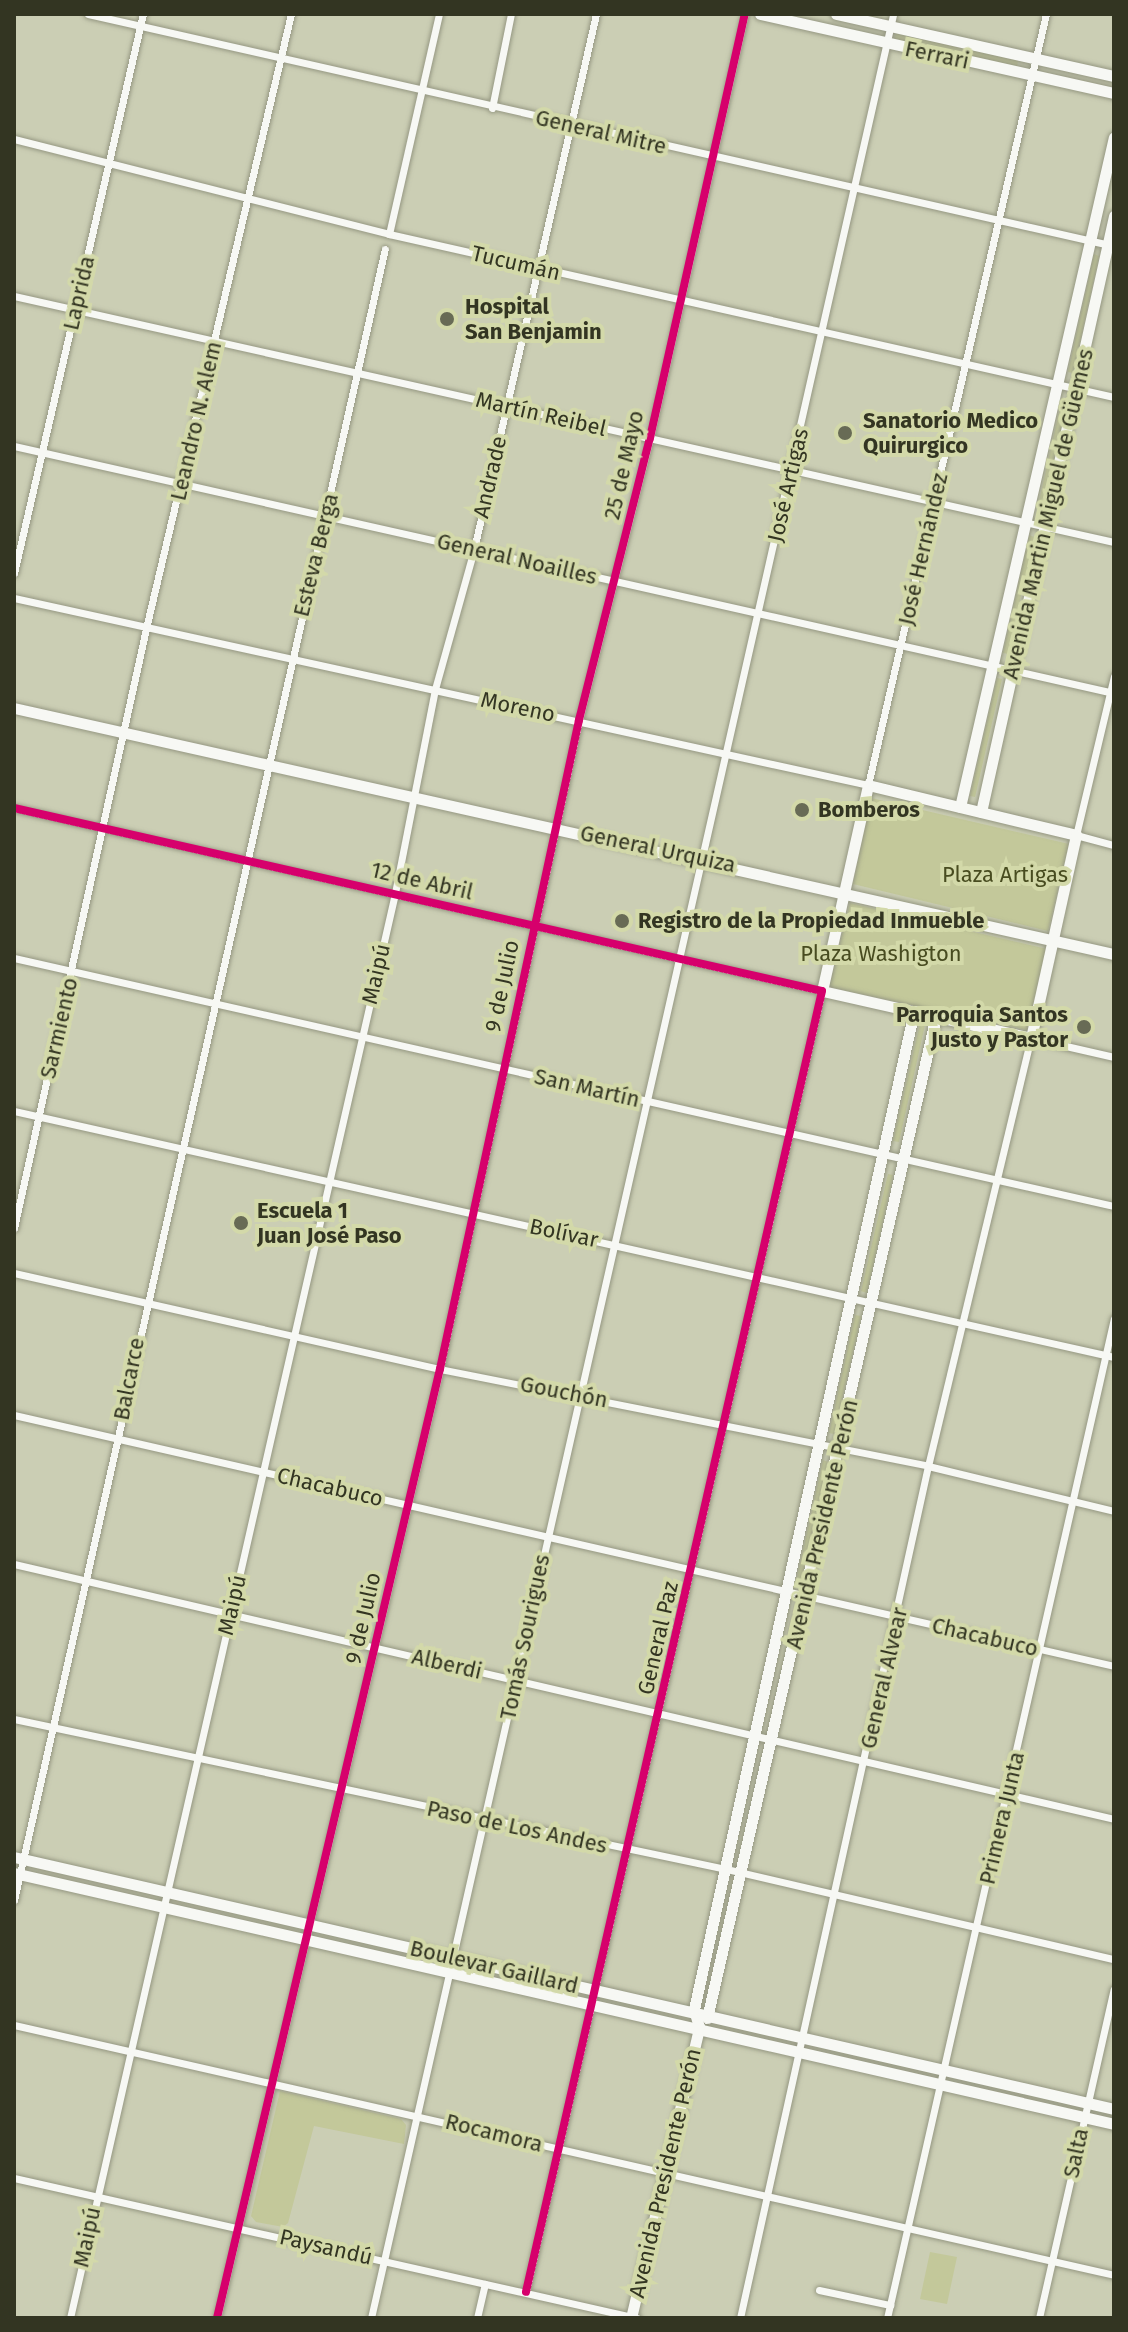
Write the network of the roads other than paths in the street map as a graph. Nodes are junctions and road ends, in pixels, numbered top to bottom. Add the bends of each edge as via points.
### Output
1 (88, 14) edge
2 (143, 14) edge
3 (291, 14) edge
4 (439, 14) edge
5 (511, 14) edge
6 (596, 14) edge
7 (745, 14) edge
8 (760, 14) edge
9 (836, 14) edge
10 (1046, 14) edge
11 (891, 20) edge
12 (140, 29) junction
13 (886, 44) junction
14 (1035, 59) junction
15 (280, 60) junction
16 (1032, 76) junction
17 (1114, 76) edge
18 (421, 92) junction
19 (1114, 93) edge
20 (492, 108) junction
21 (567, 125) junction
22 (1114, 137) edge
23 (14, 139) edge
24 (713, 157) junction
25 (109, 163) junction
26 (851, 188) junction
27 (248, 199) junction
28 (1114, 216) edge
29 (995, 221) junction
30 (389, 234) junction
31 (1087, 241) junction
32 (1110, 246) edge
33 (385, 249) dead end
34 (539, 268) junction
35 (14, 296) edge
36 (681, 300) junction
37 (75, 310) junction
38 (822, 331) junction
39 (215, 341) junction
40 (967, 364) junction
41 (358, 373) junction
42 (1058, 384) junction
43 (1078, 389) junction
44 (1114, 397) edge
45 (507, 406) junction
46 (650, 438) junction
47 (14, 446) edge
48 (42, 452) junction
49 (791, 470) junction
50 (182, 484) junction
51 (934, 502) junction
52 (326, 516) junction
53 (1024, 522) junction
54 (1046, 527) junction
55 (1114, 542) edge
56 (474, 549) junction
57 (14, 573) edge
58 (615, 581) junction
59 (14, 598) edge
60 (759, 613) junction
61 (147, 624) junction
62 (901, 645) junction
63 (291, 657) junction
64 (991, 666) junction
65 (1013, 670) junction
66 (1114, 676) edge
67 (435, 689) junction
68 (1112, 692) edge
69 (14, 708) edge
70 (579, 720) junction
71 (125, 729) junction
72 (725, 755) junction
73 (271, 762) junction
74 (868, 785) junction
75 (415, 795) junction
76 (960, 807) junction
77 (14, 808) edge
78 (981, 812) junction
79 (558, 827) junction
80 (103, 828) junction
81 (1076, 835) junction
82 (1114, 845) edge
83 (701, 858) junction
84 (250, 860) junction
85 (842, 891) junction
86 (395, 893) junction
87 (534, 924) junction
88 (1051, 939) junction
89 (1114, 954) edge
90 (682, 957) junction
91 (14, 958) edge
92 (71, 971) junction
93 (822, 991) junction
94 (217, 1004) junction
95 (914, 1011) junction
96 (936, 1016) junction
97 (362, 1037) junction
98 (1031, 1038) junction
99 (1114, 1057) edge
100 (503, 1068) junction
101 (648, 1103) junction
102 (14, 1111) edge
103 (39, 1117) junction
104 (790, 1135) junction
105 (184, 1150) junction
106 (882, 1156) junction
107 (903, 1161) junction
108 (994, 1180) junction
109 (328, 1183) junction
110 (1114, 1206) edge
111 (471, 1214) junction
112 (14, 1228) edge
113 (614, 1244) junction
114 (14, 1273) edge
115 (757, 1281) junction
116 (145, 1302) junction
117 (850, 1302) junction
118 (871, 1307) junction
119 (1114, 1318) edge
120 (965, 1323) junction
121 (293, 1336) junction
122 (1110, 1356) edge
123 (440, 1369) junction
124 (576, 1394) junction
125 (14, 1415) edge
126 (722, 1423) junction
127 (117, 1438) junction
128 (818, 1446) junction
129 (838, 1450) junction
130 (928, 1466) junction
131 (262, 1471) junction
132 (1071, 1501) junction
133 (408, 1504) junction
134 (1114, 1511) edge
135 (547, 1536) junction
136 (14, 1564) edge
137 (692, 1569) junction
138 (86, 1581) junction
139 (786, 1591) junction
140 (806, 1595) junction
141 (230, 1614) junction
142 (899, 1616) junction
143 (374, 1647) junction
144 (1041, 1650) junction
145 (1114, 1666) edge
146 (515, 1680) junction
147 (659, 1713) junction
148 (14, 1719) edge
149 (50, 1727) junction
150 (754, 1735) junction
151 (773, 1740) junction
152 (196, 1759) junction
153 (865, 1761) junction
154 (340, 1792) junction
155 (1007, 1795) junction
156 (485, 1819) junction
157 (1114, 1819) edge
158 (629, 1851) junction
159 (19, 1858) edge
160 (726, 1869) junction
161 (17, 1874) edge
162 (744, 1875) junction
163 (167, 1893) junction
164 (836, 1895) junction
165 (14, 1900) edge
166 (164, 1906) junction
167 (308, 1925) junction
168 (978, 1926) junction
169 (306, 1938) junction
170 (452, 1957) junction
171 (1114, 1959) edge
172 (448, 1973) junction
173 (1114, 1989) edge
174 (597, 1992) junction
175 (594, 2006) junction
176 (694, 2009) junction
177 (712, 2013) junction
178 (14, 2025) edge
179 (699, 2027) junction
180 (803, 2037) junction
181 (801, 2050) junction
182 (129, 2052) junction
183 (944, 2071) junction
184 (271, 2084) junction
185 (942, 2084) junction
186 (1088, 2103) junction
187 (1114, 2109) edge
188 (416, 2114) junction
189 (1084, 2117) junction
190 (1114, 2124) edge
191 (561, 2150) junction
192 (664, 2172) junction
193 (14, 2178) edge
194 (96, 2196) junction
195 (766, 2197) junction
196 (240, 2227) junction
197 (908, 2229) junction
198 (383, 2260) junction
199 (1053, 2260) junction
200 (1114, 2275) edge
201 (485, 2284) junction
202 (819, 2290) dead end
203 (526, 2292) junction
204 (890, 2305) junction
205 (633, 2317) edge
206 (70, 2318) edge
207 (217, 2318) edge
208 (371, 2318) edge
209 (477, 2318) edge
210 (740, 2318) edge
211 (887, 2318) edge
212 (1039, 2318) edge

1 - 12 street, General Mitre
2 - 12 street, Laprida
3 - 15 street, Leandro N. Alem
4 - 18 street
5 - 20 street
6 - 21 street, Andrade
7 - 24 street, 25 de Mayo
8 - 13 main road, Ferrari
9 - 11 main road, Ferrari
10 - 14 street, José Hernández
11 - 13 street, José Artigas
11 - 14 main road, Ferrari
12 - 15 street, General Mitre
12 - 25 street, Laprida
13 - 16 main road, Ferrari
13 - 26 street, José Artigas
14 - 16 street, José Hernández
14 - 17 main road, Ferrari
15 - 18 street, General Mitre
15 - 27 street, Leandro N. Alem
16 - 19 main road, Ferrari
16 - 29 street, José Hernández
18 - 20 street, General Mitre
18 - 30 street
20 - 21 street, General Mitre
21 - 24 street, General Mitre
21 - 34 street, Andrade
22 - 31 main road, Avenida Martin Miguel de Güemes
23 - 25 street, Tucumán
24 - 26 street, General Mitre
24 - 36 street, 25 de Mayo
25 - 27 street, Tucumán
25 - 37 street, Laprida
26 - 29 street, General Mitre
26 - 38 street, José Artigas
27 - 30 street, Tucumán
27 - 39 street, Leandro N. Alem
28 - 32 main road, Avenida Martin Miguel de Güemes
29 - 31 street, General Mitre
29 - 40 street, José Hernández
30 - 34 street, Tucumán
31 - 32 street, General Mitre
31 - 42 main road, Avenida Martin Miguel de Güemes
32 - 43 main road, Avenida Martin Miguel de Güemes
33 - 41 street, Esteva Berga
34 - 36 street, Tucumán
34 - 45 street, Andrade
35 - 37 street, Martín Reibel
36 - 38 street, Tucumán
36 - 46 street, 25 de Mayo
37 - 39 street, Martín Reibel
37 - 48 street, Laprida
38 - 40 street, Tucumán
38 - 49 street, José Artigas
39 - 41 street, Martín Reibel
39 - 50 street, Leandro N. Alem
40 - 42 street, Tucumán
40 - 51 street, José Hernández
41 - 45 street, Martín Reibel
41 - 52 street, Esteva Berga
42 - 43 street, Tucumán
42 - 53 main road, Avenida Martin Miguel de Güemes
43 - 44 street, Tucumán
43 - 54 main road, Avenida Martin Miguel de Güemes
45 - 46 street, Martín Reibel
45 - 56 street, Andrade
46 - 49 street, Martín Reibel
46 - 58 street, 25 de Mayo
47 - 48 street, General Noailles
48 - 50 street, General Noailles
48 - 57 street, Laprida
49 - 51 street, Martín Reibel
49 - 60 street, José Artigas
50 - 52 street, General Noailles
50 - 61 street, Leandro N. Alem
51 - 53 street, Martín Reibel
51 - 62 street, José Hernández
52 - 56 street, General Noailles
52 - 63 street, Esteva Berga
53 - 54 street, Martín Reibel
53 - 64 main road, Avenida Martin Miguel de Güemes
54 - 55 street, Martín Reibel
54 - 65 main road, Avenida Martin Miguel de Güemes
56 - 58 street, General Noailles
56 - 67 street, Andrade
58 - 60 street, General Noailles
58 - 70 street, 25 de Mayo
59 - 61 street, Moreno
60 - 62 street, General Noailles
60 - 72 street, José Artigas
61 - 63 street, Moreno
61 - 71 street, Leandro N. Alem
62 - 64 street, General Noailles
62 - 74 street, José Hernández
63 - 67 street, Moreno
63 - 73 street, Esteva Berga
64 - 65 street, General Noailles
64 - 76 main road, Avenida Martin Miguel de Güemes
65 - 68 street, General Noailles
65 - 78 main road, Avenida Martin Miguel de Güemes
66 - 68 street
67 - 70 street, Moreno
67 - 75 street, Andrade
68 - 81 street
69 - 71 main road, General Urquiza
70 - 72 street, Moreno
70 - 79 street, 25 de Mayo
71 - 73 main road, General Urquiza
71 - 80 street, Leandro N. Alem
72 - 74 street, Moreno
72 - 83 street, José Artigas
73 - 75 main road, General Urquiza
73 - 84 street, Esteva Berga
74 - 76 main road, Moreno
74 - 85 main road, José Hernández
75 - 79 main road, General Urquiza
75 - 86 street, Andrade
76 - 78 main road, Moreno
77 - 80 street, 12 de Abril
78 - 81 main road, Moreno
79 - 83 main road, General Urquiza
79 - 87 street, 25 de Mayo
80 - 84 street, 12 de Abril
80 - 92 street, Sarmiento
81 - 82 street, Moreno
81 - 88 main road
83 - 85 main road, General Urquiza
83 - 90 street, José Artigas
84 - 86 street, 12 de Abril
84 - 94 street, Balcarce
85 - 88 main road, General Urquiza
85 - 93 main road, José Hernández
86 - 87 street, 12 de Abril
86 - 97 street, Maipú
87 - 90 street, 12 de Abril
87 - 100 street, 9 de Julio
88 - 89 main road, General Urquiza
88 - 98 main road
90 - 93 street, 12 de Abril
90 - 101 street, Tomás Sourigues
91 - 92 street, San Martín
92 - 94 street, San Martín
92 - 103 street, Sarmiento
93 - 95 main road, 12 de Abril
93 - 104 street, General Paz
94 - 97 street, San Martín
94 - 105 street, Balcarce
95 - 96 main road, 12 de Abril
95 - 106 main road, Avenida Presidente Perón
96 - 98 main road, 12 de Abril
96 - 107 main road, Avenida Presidente Perón
97 - 100 street, San Martín
97 - 109 street, Maipú
98 - 99 street, 12 de Abril
98 - 108 street, General Alvear
100 - 101 street, San Martín
100 - 111 street, 9 de Julio
101 - 104 street, San Martín
101 - 113 street, Tomás Sourigues
102 - 103 street, Bolívar
103 - 105 street, Bolívar
103 - 112 street, Sarmiento
104 - 106 street, San Martín
104 - 115 street, General Paz
105 - 109 street, Bolívar
105 - 116 street, Balcarce
106 - 107 street, San Martín
106 - 117 main road, Avenida Presidente Perón
107 - 108 street, San Martín
107 - 118 main road, Avenida Presidente Perón
108 - 110 street, San Martín
108 - 120 street, General Alvear
109 - 111 street, Bolívar
109 - 121 street, Maipú
111 - 113 street, Bolívar
111 - 123 street, 9 de Julio
113 - 115 street, Bolívar
113 - 124 street, Tomás Sourigues
114 - 116 street, Gouchón
115 - 117 street, Bolívar
115 - 126 street, General Paz
116 - 121 street, Gouchón
116 - 127 street, Balcarce
117 - 118 street, Bolívar
117 - 128 main road, Avenida Presidente Perón
118 - 120 street, Bolívar
118 - 129 main road, Avenida Presidente Perón
119 - 122 street, Primera Junta
120 - 122 street, Bolívar
120 - 130 street, General Alvear
121 - 123 street, Gouchón
121 - 131 street, Maipú
122 - 132 street, Primera Junta
123 - 124 street, Gouchón
123 - 133 street, 9 de Julio
124 - 126 street, Gouchón
124 - 135 street, Tomás Sourigues
125 - 127 street, Chacabuco
126 - 128 street, Gouchón
126 - 137 street, General Paz
127 - 131 street, Chacabuco
127 - 138 street, Balcarce
128 - 129 street, Gouchón
128 - 139 main road, Avenida Presidente Perón
129 - 130 street, Gouchón
129 - 140 main road, Avenida Presidente Perón
130 - 132 street, Gouchón
130 - 142 street, General Alvear
131 - 133 street, Chacabuco
131 - 141 street, Maipú
132 - 134 street, Gouchón
132 - 144 street, Primera Junta
133 - 135 street, Chacabuco
133 - 143 street, 9 de Julio
135 - 137 street, Chacabuco
135 - 146 street, Tomás Sourigues
136 - 138 street, Alberdi
137 - 139 street, Chacabuco
137 - 147 street, General Paz
138 - 141 street, Alberdi
138 - 149 street, Balcarce
139 - 140 street, Chacabuco
139 - 150 main road, Avenida Presidente Perón
140 - 142 street, Chacabuco
140 - 151 main road, Avenida Presidente Perón
141 - 143 street, Alberdi
141 - 152 street, Maipú
142 - 144 street, Chacabuco
142 - 153 street, General Alvear
143 - 146 street, Alberdi
143 - 154 street, 9 de Julio
144 - 145 street, Chacabuco
144 - 155 street, Primera Junta
146 - 147 street, Alberdi
146 - 156 street, Tomás Sourigues
147 - 150 street, Alberdi
147 - 158 street, General Paz
148 - 149 street, Paso de Los Andes
149 - 152 street, Paso de Los Andes
149 - 159 street, Balcarce
150 - 151 street, Alberdi
150 - 160 main road, Avenida Presidente Perón
151 - 153 street, Alberdi
151 - 162 main road, Avenida Presidente Perón
152 - 154 street, Paso de Los Andes
152 - 163 street, Maipú
153 - 155 street, Alberdi
153 - 164 street, General Alvear
154 - 156 street, Paso de Los Andes
154 - 167 street, 9 de Julio
155 - 157 street, Alberdi
155 - 168 street, Primera Junta
156 - 158 street, Paso de Los Andes
156 - 170 street, Tomás Sourigues
158 - 160 street, Paso de Los Andes
158 - 174 street, General Paz
159 - 161 street, Balcarce
159 - 163 main road, Boulevar Gaillard
160 - 162 street, Paso de Los Andes
160 - 176 main road, Avenida Presidente Perón
161 - 165 street, Balcarce
161 - 166 main road, Boulevar Gaillard
162 - 164 street, Paso de Los Andes
162 - 177 main road, Avenida Presidente Perón
163 - 166 street, Maipú
163 - 167 main road, Boulevar Gaillard
164 - 168 street, Paso de Los Andes
164 - 180 street, General Alvear
166 - 169 main road, Boulevar Gaillard
166 - 182 street, Maipú
167 - 169 street, 9 de Julio
167 - 170 main road, Boulevar Gaillard
168 - 171 street, Paso de Los Andes
168 - 183 street, Primera Junta
169 - 172 main road, Boulevar Gaillard
169 - 184 street, 9 de Julio
170 - 172 street, Tomás Sourigues
170 - 174 main road, Boulevar Gaillard
172 - 175 main road, Boulevar Gaillard
172 - 188 street, Tomás Sourigues
173 - 186 street, Salta
174 - 175 street, General Paz
174 - 176 main road, Boulevar Gaillard
175 - 179 main road, Boulevar Gaillard
175 - 191 street, General Paz
176 - 177 main road, Boulevar Gaillard
176 - 179 main road, Avenida Presidente Perón
177 - 179 main road, Avenida Presidente Perón
177 - 180 main road, Boulevar Gaillard
178 - 182 street, Rocamora
179 - 181 main road, Boulevar Gaillard
179 - 192 main road, Avenida Presidente Perón
180 - 181 street, General Alvear
180 - 183 main road, Boulevar Gaillard
181 - 185 main road, Boulevar Gaillard
181 - 195 street, General Alvear
182 - 184 street, Rocamora
182 - 194 street, Maipú
183 - 185 street, Primera Junta
183 - 186 main road, Boulevar Gaillard
184 - 188 street, Rocamora
184 - 196 street, 9 de Julio
185 - 189 main road, Boulevar Gaillard
185 - 197 street, Primera Junta
186 - 187 main road, Boulevar Gaillard
186 - 189 street, Salta
188 - 191 street, Rocamora
188 - 198 street, Tomás Sourigues
189 - 190 main road, Boulevar Gaillard
189 - 199 street, Salta
191 - 192 street, Rocamora
191 - 203 street, General Paz
192 - 195 street, Rocamora
192 - 205 main road, Avenida Presidente Perón
193 - 194 street, Paysandú
194 - 196 street, Paysandú
194 - 206 street, Maipú
195 - 197 street, Rocamora
195 - 210 street, General Alvear
196 - 198 street, Paysandú
196 - 207 street, 9 de Julio
197 - 199 street, Rocamora
197 - 204 street, Primera Junta
198 - 201 street, Paysandú
198 - 208 street, Tomás Sourigues
199 - 200 street, Rocamora
199 - 212 street, Salta
201 - 203 street, Paysandú
201 - 209 street
202 - 204 street
203 - 205 street, Paysandú
204 - 211 street, Primera Junta

